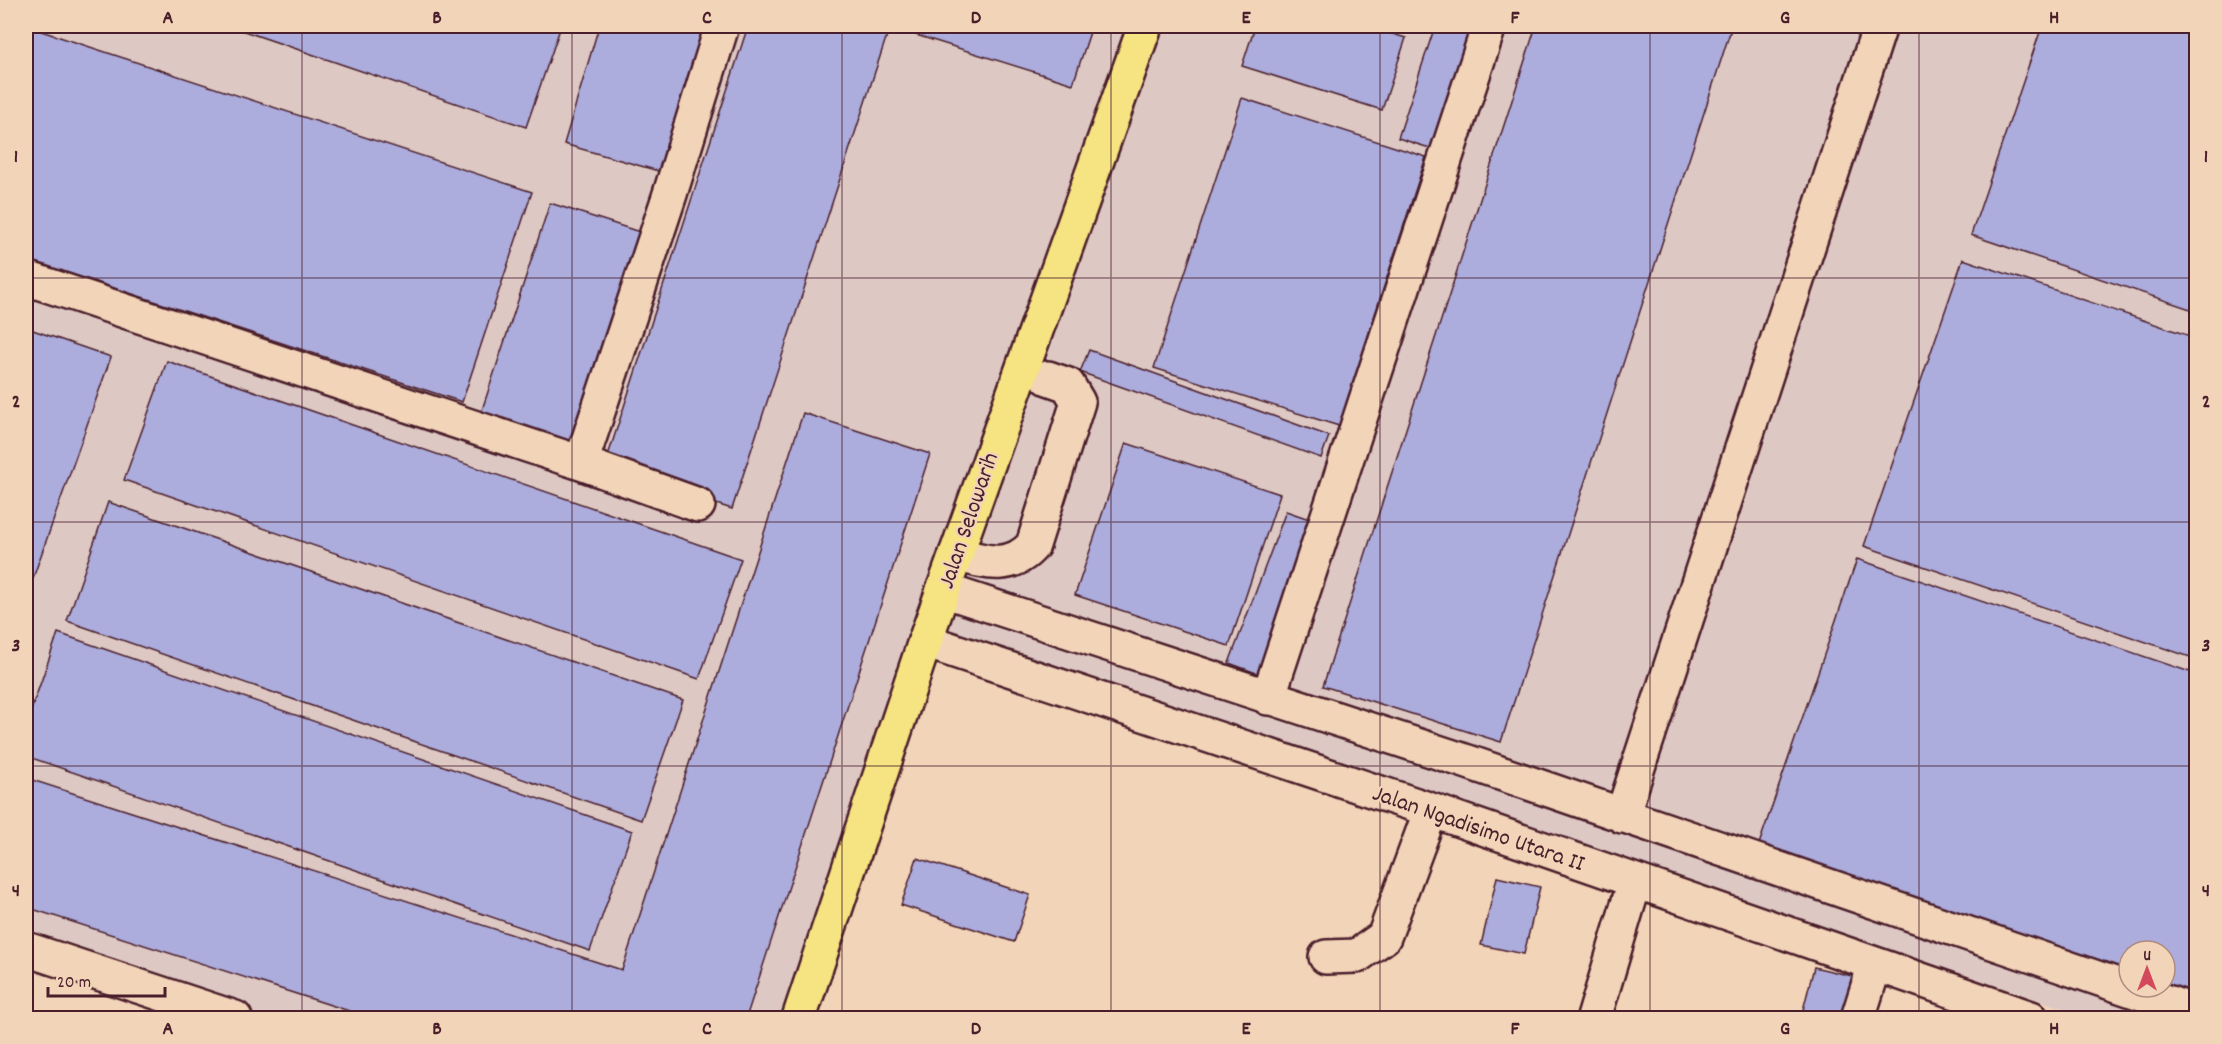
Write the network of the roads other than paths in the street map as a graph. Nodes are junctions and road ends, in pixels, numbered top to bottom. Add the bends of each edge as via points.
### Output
1 (722, 26) edge
2 (1145, 26) edge
3 (1489, 26) edge
4 (1880, 26) edge
5 (26, 278) edge
6 (1048, 378) dead end
7 (581, 463) junction
8 (698, 505) dead end
9 (956, 554) junction
10 (943, 590) junction
11 (925, 641) junction
12 (1268, 698) junction
13 (1431, 810) junction
14 (1622, 816) junction
15 (1635, 881) junction
16 (26, 949) edge
17 (1326, 957) dead end
18 (1875, 964) junction
19 (2196, 1012) edge
20 (235, 1018) edge
21 (799, 1018) edge
22 (1594, 1018) edge
23 (1858, 1018) edge
24 (2031, 1018) edge

1 - 7 street
2 - 9 main road, Jalan Selowarih
3 - 12 street
4 - 14 street
5 - 7 street
6 - 9 street via 1068,385 1078,402 1033,545 1023,556 1001,563
7 - 8 street
9 - 10 main road, Jalan Selowarih
10 - 11 main road, Jalan Selowarih
10 - 12 street
11 - 13 street, Jalan Ngadisimo Utara II
11 - 21 main road, Jalan Selowarih
12 - 14 street
13 - 15 street, Jalan Ngadisimo Utara II
13 - 17 street via 1384,938 1357,956
14 - 19 street
15 - 18 street, Jalan Ngadisimo Utara II
15 - 22 street
16 - 20 street
18 - 23 street
18 - 24 street, Jalan Ngadisimo Utara II

